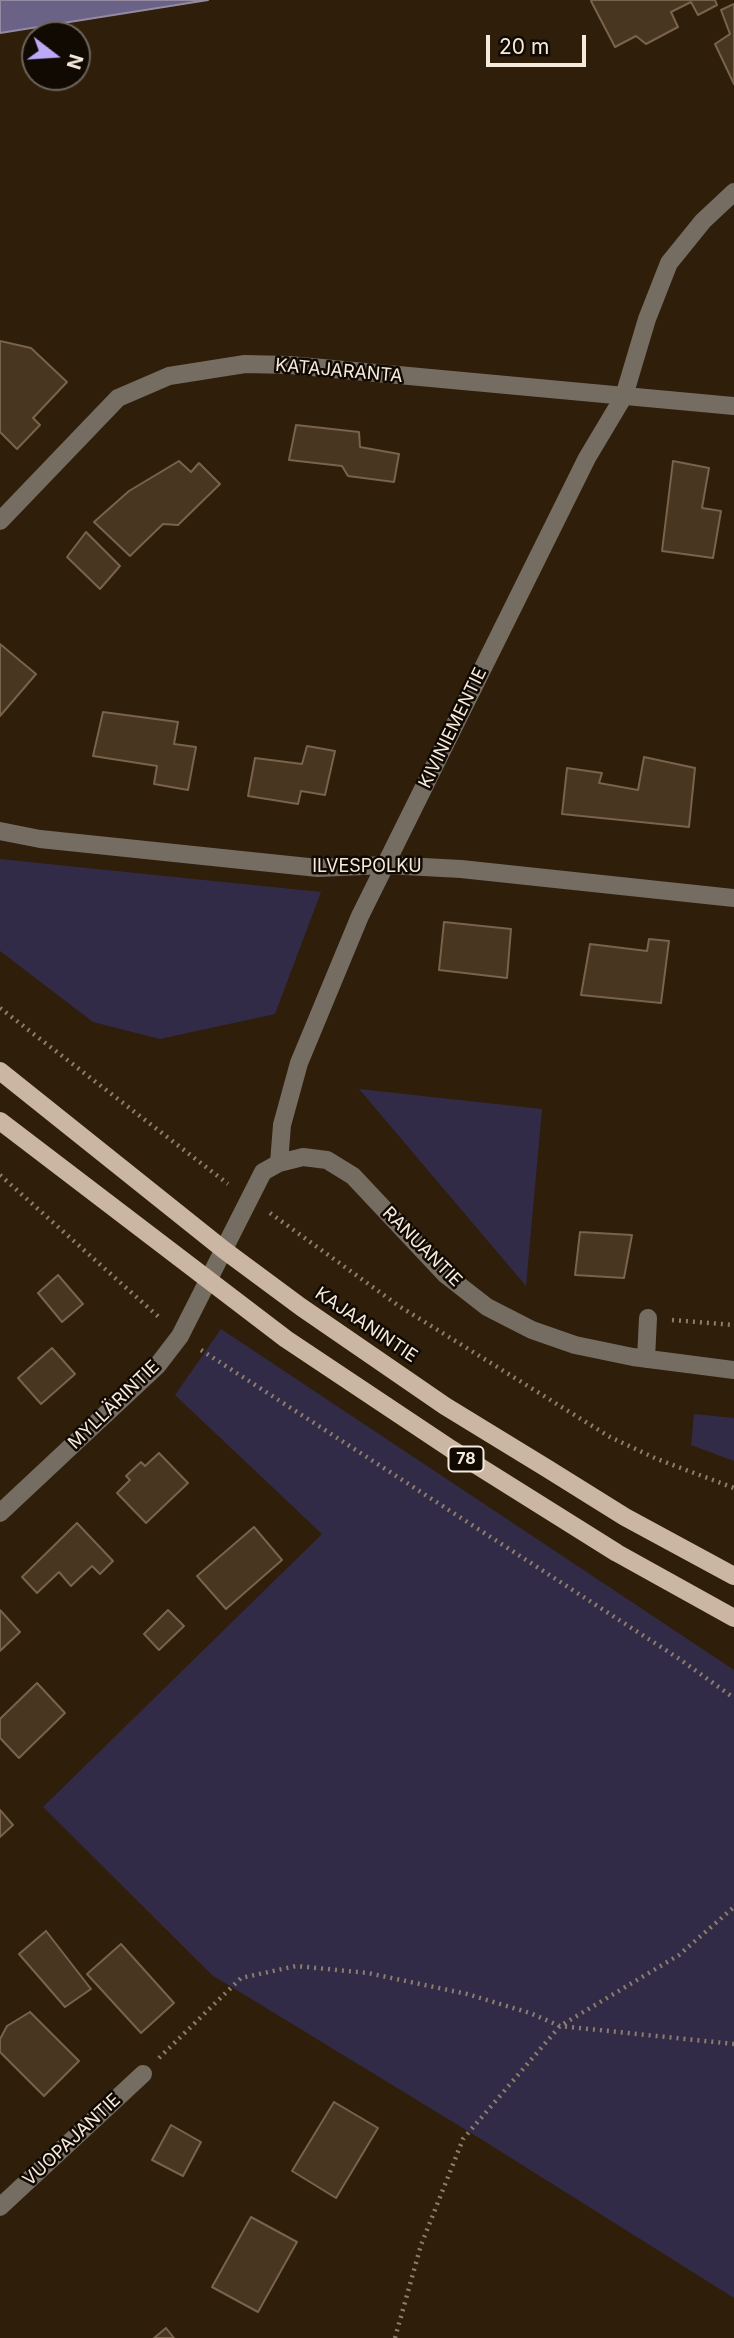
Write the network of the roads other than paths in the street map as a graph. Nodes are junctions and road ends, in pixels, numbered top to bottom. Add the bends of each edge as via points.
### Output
1 (734, 192) edge
2 (624, 396) junction
3 (734, 406) edge
4 (0, 521) edge
5 (0, 831) edge
6 (386, 865) junction
7 (734, 898) edge
8 (0, 1071) edge
9 (0, 1121) edge
10 (279, 1163) junction
11 (224, 1250) junction
12 (209, 1281) junction
13 (648, 1318) road end
14 (646, 1359) junction
15 (734, 1370) edge
16 (0, 1513) edge
17 (734, 1576) edge
18 (734, 1618) edge
19 (143, 2074) road end
20 (0, 2207) edge

1 - 2 street, KIVINIEMENTIE via 669,263
2 - 3 street, KATAJARANTA
2 - 4 street, KATAJARANTA via 290,365 245,364 169,376 118,398
2 - 6 street, KIVINIEMENTIE via 587,458
5 - 6 street, ILVESPOLKU via 318,869
6 - 7 street, ILVESPOLKU
6 - 10 street, KIVINIEMENTIE via 299,1063 282,1125
8 - 11 main road, KAJAANINTIE / 78
9 - 12 main road, 78
10 - 11 street via 263,1172
10 - 14 street, RANUANTIE via 303,1157 327,1160 353,1176 446,1275 498,1313 575,1345
11 - 12 street
11 - 17 main road, KAJAANINTIE / 78 via 446,1406 625,1517
12 - 16 street, MYLLÄRINTIE via 180,1336 157,1366
12 - 18 main road, 78 via 451,1450 617,1553
13 - 14 street
14 - 15 street, RANUANTIE
19 - 20 street, VUOPAJANTIE

